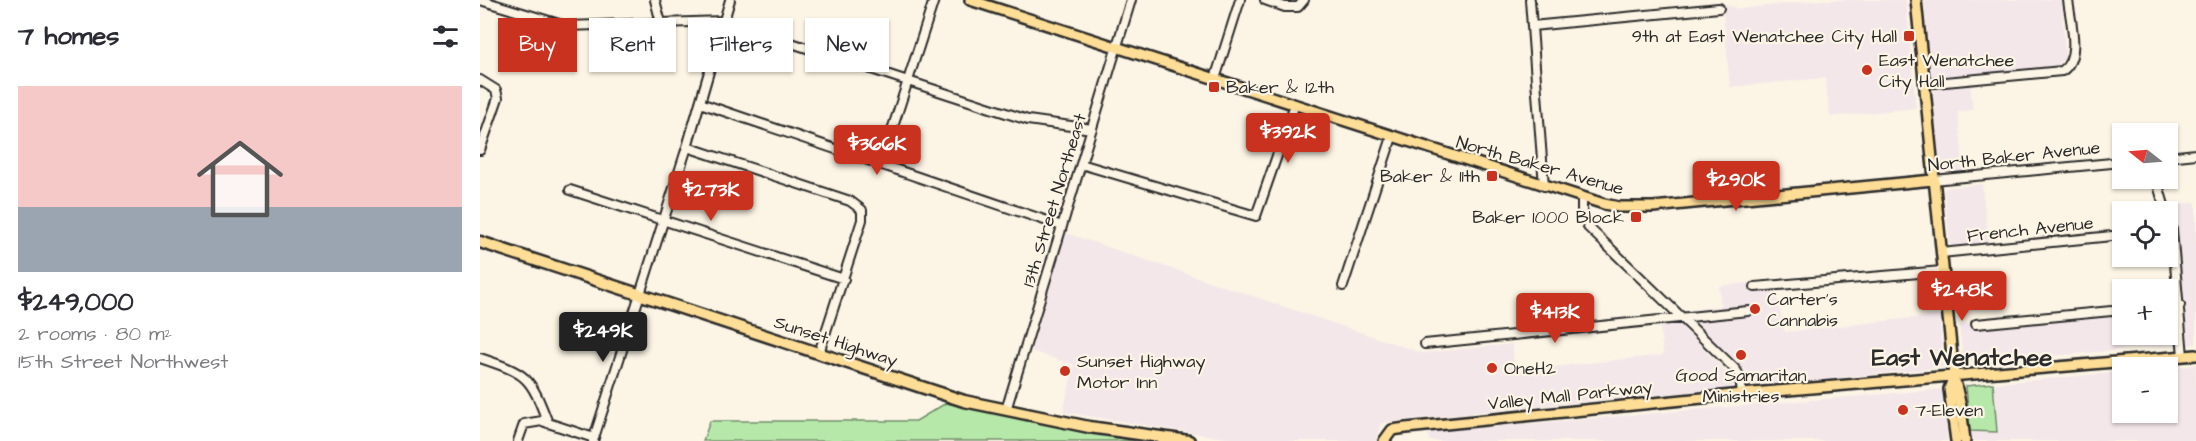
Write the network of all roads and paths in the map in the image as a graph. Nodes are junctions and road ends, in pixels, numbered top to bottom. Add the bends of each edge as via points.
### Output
1 (480, 0) edge
2 (654, 0) edge
3 (730, 0) edge
4 (934, 0) edge
5 (970, 0) edge
6 (1131, 0) edge
7 (1240, 0) edge
8 (1266, 0) edge
9 (1304, 0) edge
10 (1530, 0) edge
11 (1916, 0) edge
12 (2068, 0) edge
13 (1719, 8) dead end
14 (659, 18) edge
15 (725, 18) edge
16 (589, 25) edge
17 (1532, 26) junction
18 (793, 44) edge
19 (1117, 47) junction
20 (709, 72) edge
21 (480, 80) edge
22 (1215, 80) junction
23 (908, 82) junction
24 (1924, 84) junction
25 (700, 103) junction
26 (1295, 104) junction
27 (1092, 129) junction
28 (1392, 136) junction
29 (687, 147) junction
30 (480, 150) edge
31 (2196, 154) edge
32 (2178, 156) edge
33 (2112, 163) edge
34 (882, 164) junction
35 (1081, 164) junction
36 (1934, 180) junction
37 (1544, 186) junction
38 (570, 190) dead end
39 (1582, 197) junction
40 (663, 219) junction
41 (1062, 226) junction
42 (2112, 236) edge
43 (480, 242) edge
44 (1941, 253) junction
45 (2175, 267) edge
46 (1942, 271) junction
47 (844, 279) junction
48 (1343, 286) dead end
49 (1755, 287) dead end
50 (639, 293) junction
51 (2180, 305) joint
52 (1748, 311) dead end
53 (2112, 311) edge
54 (1683, 318) junction
55 (1976, 324) dead end
56 (1425, 344) dead end
57 (819, 353) junction
58 (2196, 355) edge
59 (2183, 356) junction
60 (480, 358) edge
61 (1954, 376) junction
62 (1742, 394) junction
63 (1006, 410) junction
64 (548, 423) junction
65 (593, 440) edge
66 (518, 441) edge
67 (1189, 441) edge
68 (1384, 441) edge
69 (1956, 441) edge
70 (1965, 441) edge

1 - 16 street via 566,26
2 - 14 street
3 - 15 street
4 - 23 street
5 - 19 main road, North Baker Avenue
6 - 19 street, 13th Street Northeast
7 - 22 street
8 - 9 street via 1292,8
10 - 17 street
11 - 24 main road
12 - 24 street via 2073,46 2069,65 2062,71
13 - 17 street
17 - 37 street
18 - 23 street
19 - 22 main road, North Baker Avenue
19 - 27 street, 13th Street Northeast
20 - 25 street
21 - 30 street via 495,90 498,98
22 - 26 main road, North Baker Avenue
23 - 27 street via 1028,120
23 - 34 street
24 - 36 main road
25 - 29 street
25 - 34 street
26 - 28 main road, North Baker Avenue
26 - 35 street via 1256,216
27 - 35 street, 13th Street Northeast
28 - 37 main road, North Baker Avenue
28 - 48 street
29 - 40 street
29 - 47 street via 850,201 862,210
31 - 32 street
33 - 36 street, North Baker Avenue
34 - 41 street
35 - 41 street, 13th Street Northeast
36 - 39 main road, North Baker Avenue via 1653,207 1618,207
36 - 44 main road
37 - 39 main road, North Baker Avenue
38 - 40 street
39 - 54 street via 1588,227
40 - 47 street
40 - 50 street
41 - 63 street, 13th Street Northeast
42 - 44 street, French Avenue
43 - 50 highway, Sunset Highway
44 - 46 main road
45 - 51 street
46 - 49 street
46 - 61 main road
47 - 57 street
50 - 57 highway, Sunset Highway
50 - 65 street
51 - 59 street
52 - 54 street
53 - 55 street
54 - 56 street
54 - 62 street via 1736,370
57 - 63 highway, Sunset Highway via 964,401
58 - 59 main road, Valley Mall Parkway
59 - 61 main road, Valley Mall Parkway
60 - 64 street via 525,376
61 - 62 main road, Valley Mall Parkway
61 - 69 main road via 1949,389
61 - 70 main road
62 - 68 main road, Valley Mall Parkway via 1406,428 1392,430
63 - 67 highway, Sunset Highway
64 - 65 street
64 - 66 street via 529,422

